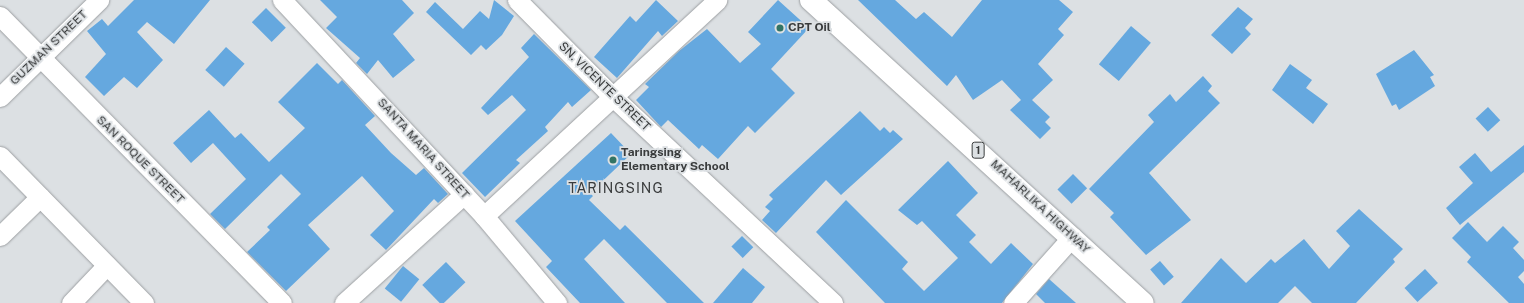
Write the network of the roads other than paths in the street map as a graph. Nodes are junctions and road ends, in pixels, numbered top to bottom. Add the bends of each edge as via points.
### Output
1 (99, 0) edge
2 (282, 0) edge
3 (517, 0) edge
4 (717, 0) edge
5 (811, 0) edge
6 (0, 16) edge
7 (40, 57) junction
8 (612, 96) junction
9 (0, 97) edge
10 (0, 156) edge
11 (464, 194) junction
12 (40, 197) junction
13 (484, 216) junction
14 (0, 236) edge
15 (1072, 237) junction
16 (107, 265) junction
17 (71, 303) edge
18 (144, 303) edge
19 (282, 303) edge
20 (344, 303) edge
21 (557, 303) edge
22 (833, 303) edge
23 (1013, 303) edge
24 (1142, 303) edge

1 - 7 street, GUZMAN STREET
2 - 11 street, SANTA MARIA STREET
3 - 8 street, SN. VICENTE STREET
4 - 8 street
5 - 15 highway, MAHARLIKA HIGHWAY / 1
6 - 7 street, SAN ROQUE STREET
7 - 9 street, GUZMAN STREET
7 - 19 street, SAN ROQUE STREET
8 - 13 street
8 - 22 street, SN. VICENTE STREET
10 - 12 street
11 - 13 street, SANTA MARIA STREET
11 - 20 street
12 - 14 street
12 - 16 street
13 - 21 street, SANTA MARIA STREET
15 - 23 street
15 - 24 highway, MAHARLIKA HIGHWAY / 1
16 - 17 street
16 - 18 street

